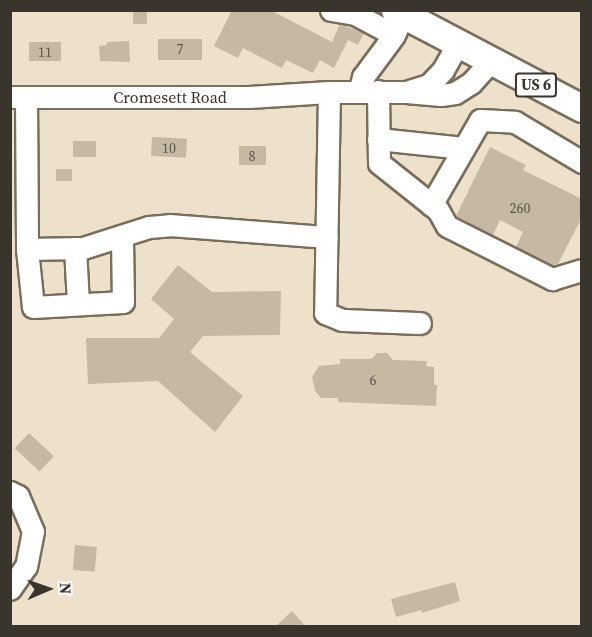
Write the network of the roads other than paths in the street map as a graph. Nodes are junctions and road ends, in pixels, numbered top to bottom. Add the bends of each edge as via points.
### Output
1 (331, 10) edge
2 (397, 20) edge
3 (458, 45) junction
4 (490, 62) junction
5 (329, 92) junction
6 (368, 92) junction
7 (406, 92) junction
8 (18, 97) edge
9 (582, 108) edge
10 (378, 139) junction
11 (464, 148) junction
12 (582, 162) edge
13 (431, 205) junction
14 (122, 236) junction
15 (327, 237) junction
16 (75, 248) junction
17 (27, 249) junction
18 (582, 270) edge
19 (78, 304) junction
20 (420, 323) dead end
21 (10, 492) edge
22 (10, 589) edge

1 - 2 street
2 - 3 main road, US 6
2 - 6 street via 363,77
3 - 4 main road, US 6
3 - 7 street via 429,85
4 - 7 street, Cromesett Road via 471,83 455,93 441,96
4 - 9 main road, US 6
5 - 6 street, Cromesett Road
5 - 8 street, Cromesett Road via 249,97
5 - 15 street
6 - 7 street, Cromesett Road
6 - 10 street
8 - 17 street
10 - 11 street
10 - 13 street via 379,163
11 - 12 street via 480,120 515,122
11 - 13 street
13 - 18 street via 447,226 552,279
14 - 15 street via 170,225
14 - 16 street via 99,245
14 - 19 street via 123,302
15 - 20 street via 326,313 342,320
16 - 17 street
16 - 19 street
17 - 19 street via 33,307
21 - 22 street via 18,496 33,531 26,566

